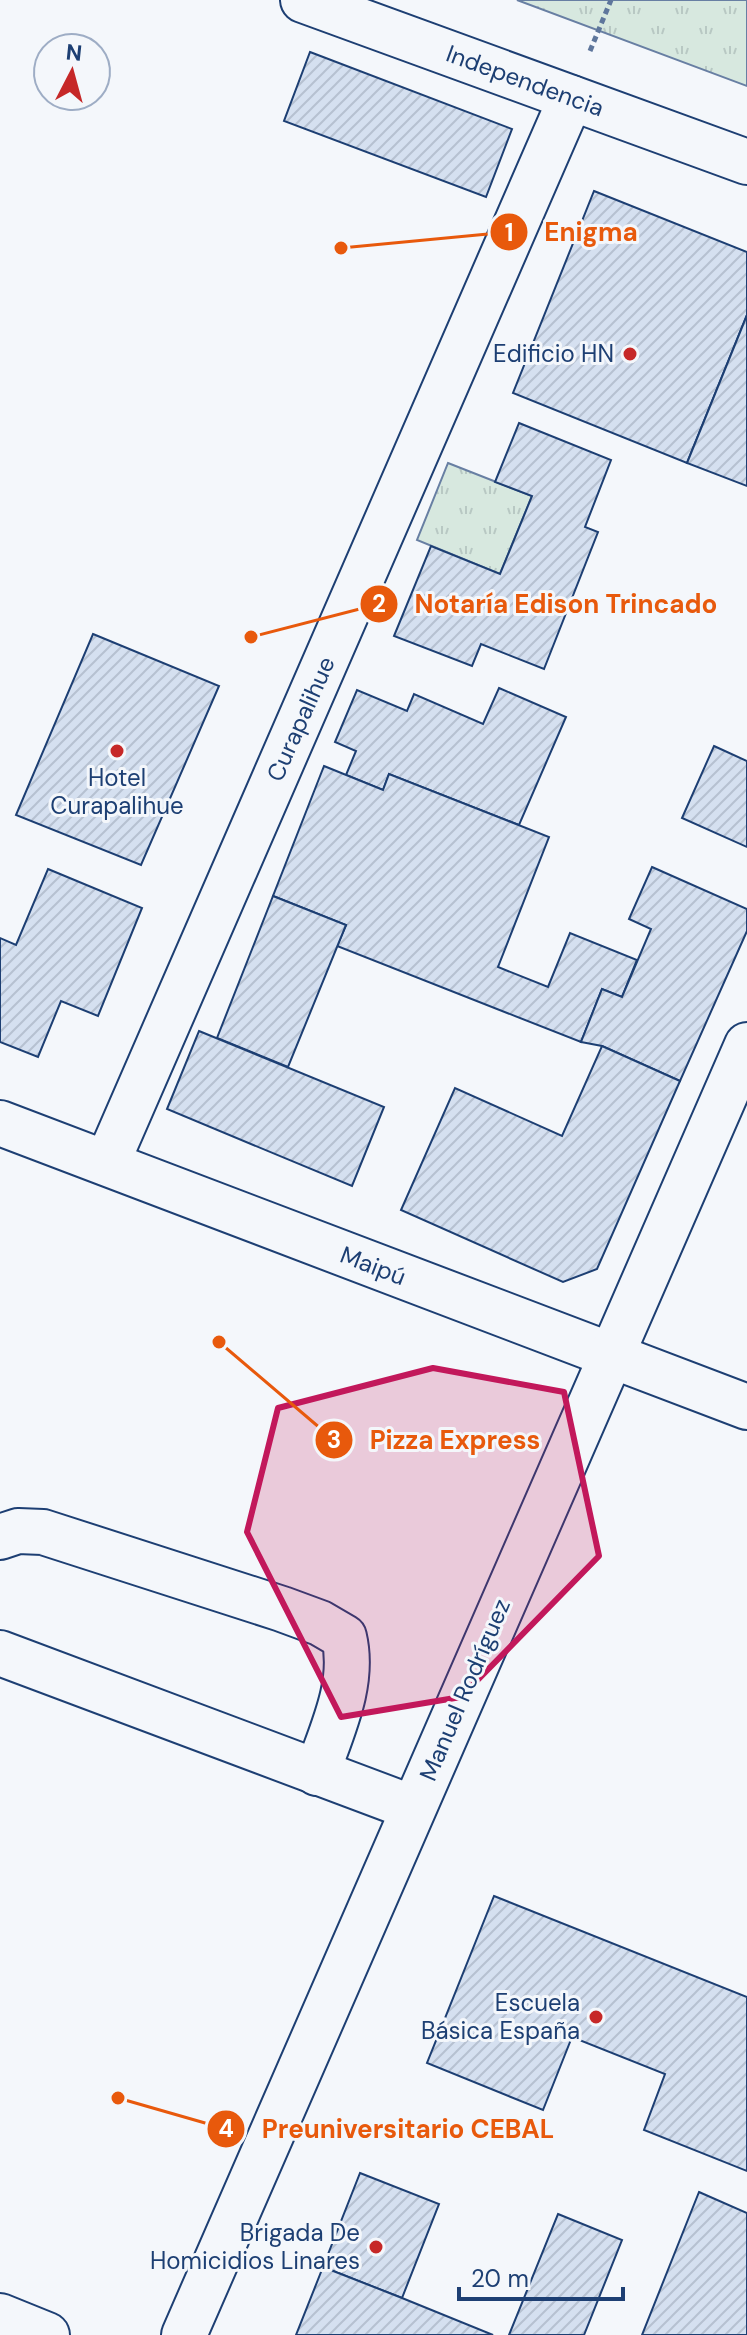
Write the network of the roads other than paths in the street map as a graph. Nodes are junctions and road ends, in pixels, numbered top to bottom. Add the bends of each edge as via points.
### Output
1 (303, 0) edge
2 (571, 98) junction
3 (747, 162) edge
4 (747, 1045) edge
5 (0, 1123) edge
6 (107, 1163) junction
7 (610, 1356) junction
8 (747, 1407) edge
9 (0, 1537) edge
10 (0, 1653) edge
11 (317, 1773) junction
12 (413, 1808) junction
13 (0, 2316) edge
14 (47, 2335) edge
15 (184, 2335) edge

1 - 2 main road, Independencia
2 - 3 main road, Independencia
2 - 6 main road, Curapalihue
4 - 7 main road, Manuel Rodríguez
5 - 6 main road, Maipú
6 - 7 main road, Maipú
7 - 8 main road, Maipú
7 - 12 main road, Manuel Rodríguez
9 - 11 main road via 43,1532 282,1609 344,1637 347,1678
10 - 11 main road
11 - 12 main road
12 - 15 main road, Manuel Rodríguez
13 - 14 main road

